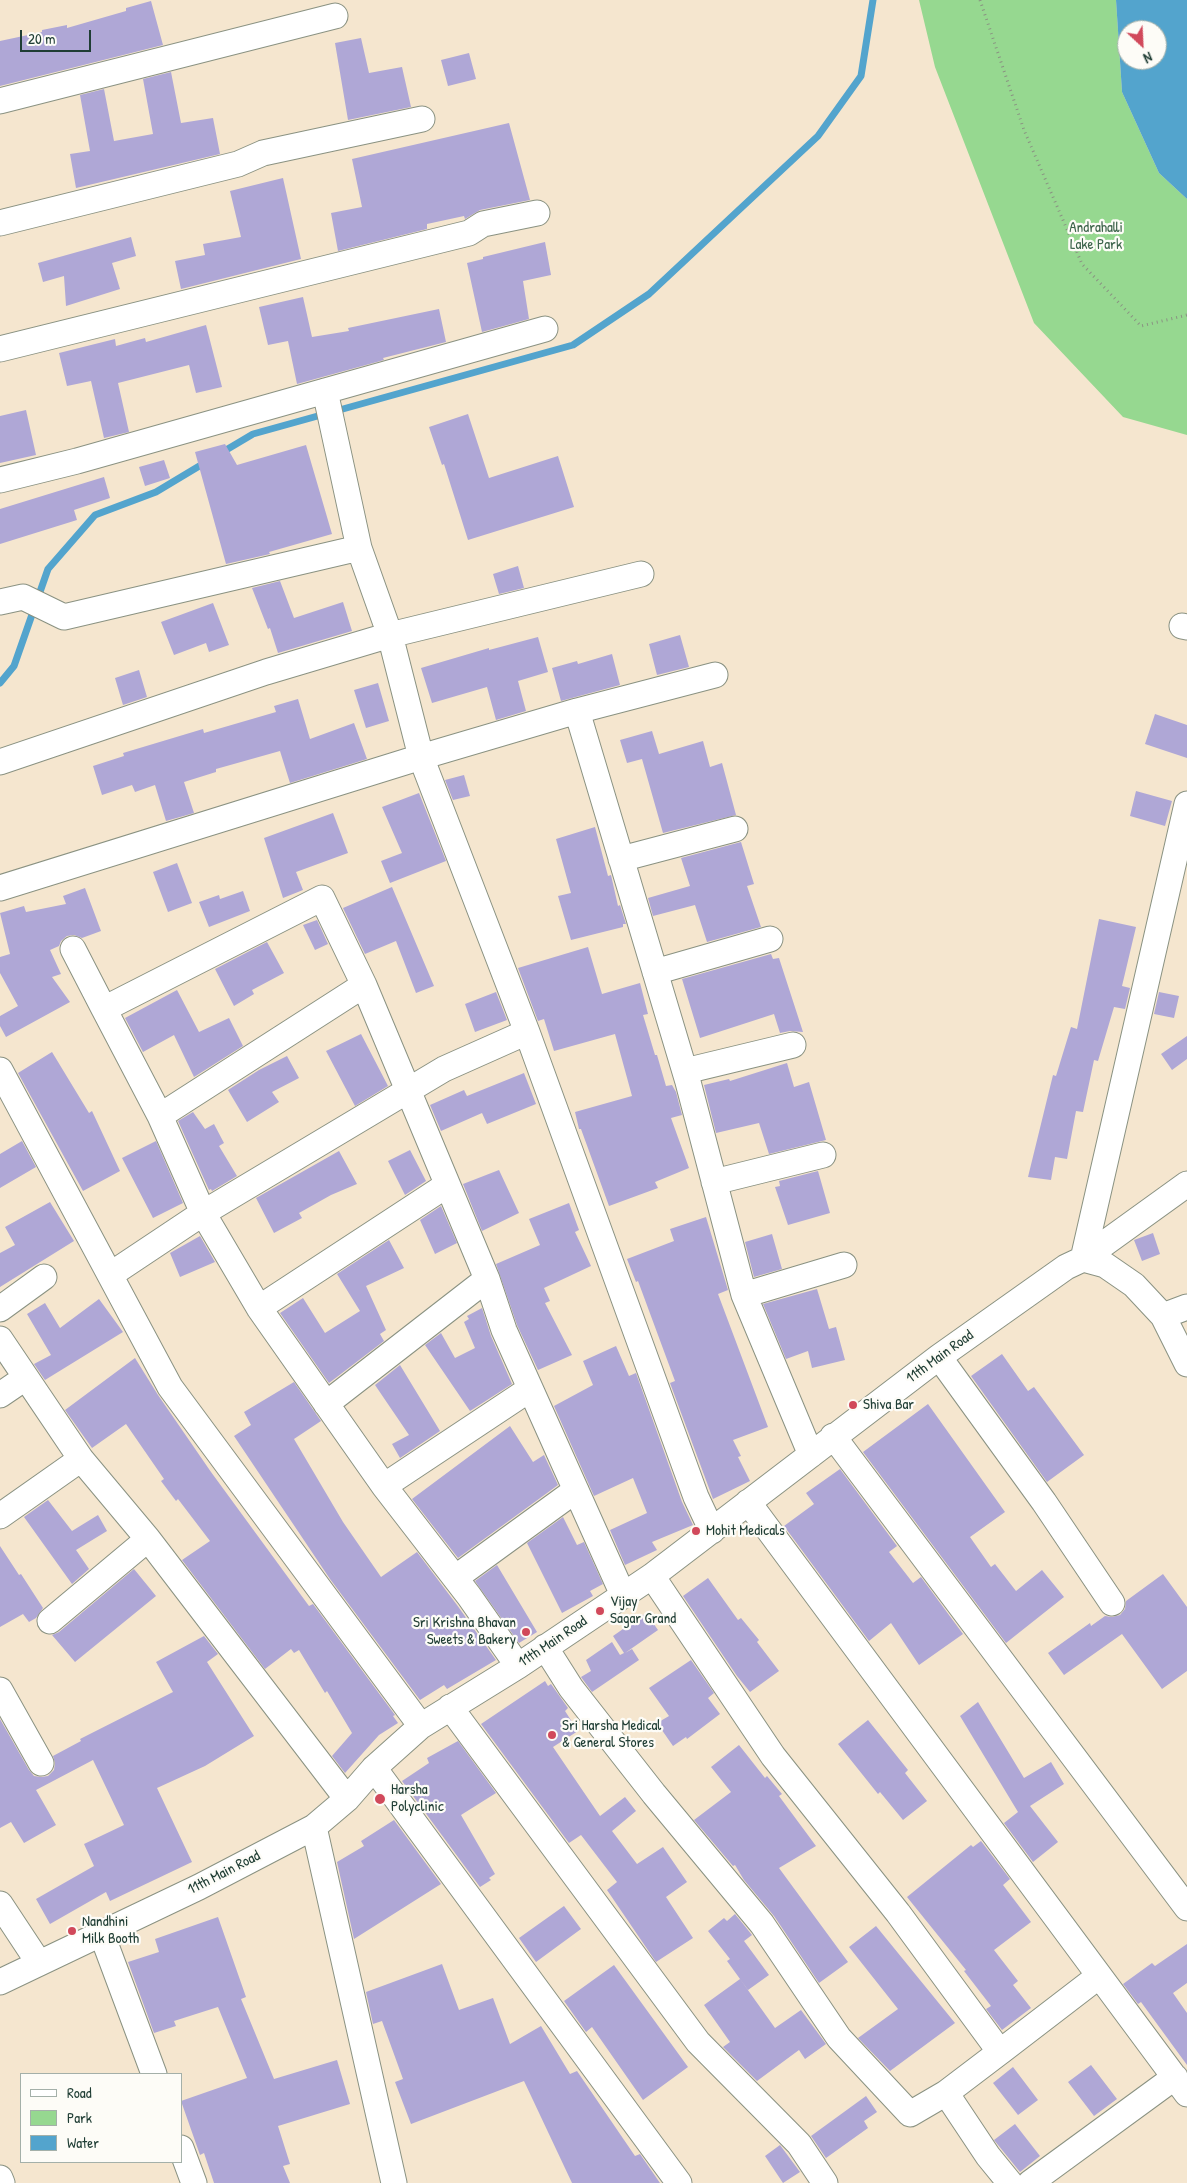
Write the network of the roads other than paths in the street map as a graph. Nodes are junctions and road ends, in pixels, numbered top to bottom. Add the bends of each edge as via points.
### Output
1 (335, 16) dead end
2 (0, 101) edge
3 (422, 119) dead end
4 (537, 212) dead end
5 (0, 224) edge
6 (545, 329) dead end
7 (0, 349) edge
8 (328, 405) junction
9 (0, 480) edge
10 (359, 548) junction
11 (641, 574) dead end
12 (0, 602) edge
13 (390, 635) junction
14 (715, 675) dead end
15 (576, 711) junction
16 (421, 757) junction
17 (0, 762) edge
18 (1187, 804) edge
19 (735, 829) dead end
20 (621, 860) junction
21 (0, 888) edge
22 (770, 939) dead end
23 (73, 950) dead end
24 (655, 972) junction
25 (364, 985) junction
26 (104, 1008) junction
27 (527, 1032) junction
28 (793, 1045) dead end
29 (0, 1070) edge
30 (685, 1071) junction
31 (409, 1090) junction
32 (160, 1116) junction
33 (823, 1155) dead end
34 (714, 1182) junction
35 (1187, 1184) edge
36 (447, 1185) junction
37 (203, 1213) junction
38 (1083, 1259) junction
39 (844, 1264) dead end
40 (110, 1275) junction
41 (44, 1277) dead end
42 (487, 1279) junction
43 (744, 1295) junction
44 (1187, 1307) edge
45 (259, 1308) junction
46 (0, 1309) edge
47 (1163, 1316) junction
48 (0, 1339) edge
49 (939, 1356) junction
50 (1187, 1364) edge
51 (25, 1378) junction
52 (530, 1389) junction
53 (0, 1395) edge
54 (326, 1404) junction
55 (833, 1436) junction
56 (811, 1455) junction
57 (82, 1459) junction
58 (384, 1486) junction
59 (576, 1490) junction
60 (748, 1502) junction
61 (0, 1516) edge
62 (712, 1531) junction
63 (148, 1540) junction
64 (652, 1576) junction
65 (455, 1578) junction
66 (623, 1595) junction
67 (1112, 1603) dead end
68 (50, 1621) dead end
69 (545, 1647) junction
70 (518, 1666) junction
71 (0, 1690) edge
72 (450, 1707) junction
73 (421, 1726) junction
74 (41, 1763) dead end
75 (374, 1768) junction
76 (346, 1799) junction
77 (314, 1826) junction
78 (0, 1904) edge
79 (1187, 1908) edge
80 (101, 1932) junction
81 (39, 1963) junction
82 (1100, 1976) junction
83 (0, 1982) edge
84 (1000, 2052) junction
85 (154, 2073) edge
86 (1181, 2086) edge
87 (946, 2093) junction
88 (182, 2151) edge
89 (0, 2178) edge
90 (2, 2183) edge
91 (194, 2183) edge
92 (394, 2183) edge
93 (679, 2183) edge
94 (825, 2183) edge
95 (1010, 2183) edge
96 (1030, 2183) edge

1 - 2 street
3 - 5 street via 263,153 238,164
4 - 7 street via 483,224 469,233
6 - 8 street
8 - 9 street
8 - 10 street
10 - 12 street via 64,617 23,597
10 - 13 street
11 - 13 street
13 - 16 street
13 - 17 street via 266,672
14 - 15 street
15 - 16 street
15 - 20 street
16 - 21 street
16 - 27 street
18 - 38 street
19 - 20 street
20 - 24 street
22 - 24 street
23 - 26 street
24 - 30 street
25 - 26 street via 322,898
25 - 31 street
25 - 32 street
26 - 32 street
27 - 31 street via 444,1069
27 - 62 street via 692,1487
28 - 30 street
29 - 40 street
30 - 34 street
31 - 36 street
31 - 37 street
32 - 37 street
33 - 34 street
34 - 43 street
35 - 38 street, 11th Main Road
36 - 42 street
36 - 45 street
37 - 40 street
37 - 45 street
38 - 47 street via 1106,1266 1134,1285
38 - 49 street, 11th Main Road via 1066,1267
39 - 43 street
40 - 73 street via 170,1387
41 - 46 street
42 - 52 street via 504,1330
42 - 54 street
43 - 56 street
44 - 47 street
45 - 54 street
47 - 50 street
48 - 51 street
49 - 55 street, 11th Main Road
49 - 67 street
51 - 53 street
51 - 57 street
52 - 58 street
52 - 59 street
54 - 58 street
55 - 56 street, 11th Main Road
55 - 79 street
56 - 60 street, 11th Main Road
57 - 61 street
57 - 63 street
58 - 65 street
59 - 65 street
59 - 66 street
60 - 62 street, 11th Main Road
60 - 82 street
62 - 64 street, 11th Main Road
63 - 68 street
63 - 76 street
64 - 66 street, 11th Main Road
64 - 84 street via 773,1756 898,1913
65 - 70 street
66 - 69 street, 11th Main Road
69 - 70 street, 11th Main Road
69 - 87 street via 572,1688 648,1787 762,1924 839,2038 910,2114
70 - 72 street, 11th Main Road
71 - 74 street
72 - 73 street, 11th Main Road
72 - 94 street via 698,2042 799,2144
73 - 75 street, 11th Main Road
75 - 76 street, 11th Main Road
75 - 93 street
76 - 77 street, 11th Main Road
77 - 80 street, 11th Main Road via 199,1887
77 - 92 street
78 - 81 street
80 - 81 street, 11th Main Road
80 - 85 street
81 - 83 street, 11th Main Road
82 - 84 street
82 - 86 street
84 - 87 street
86 - 96 street
87 - 95 street
88 - 91 street
89 - 90 street

